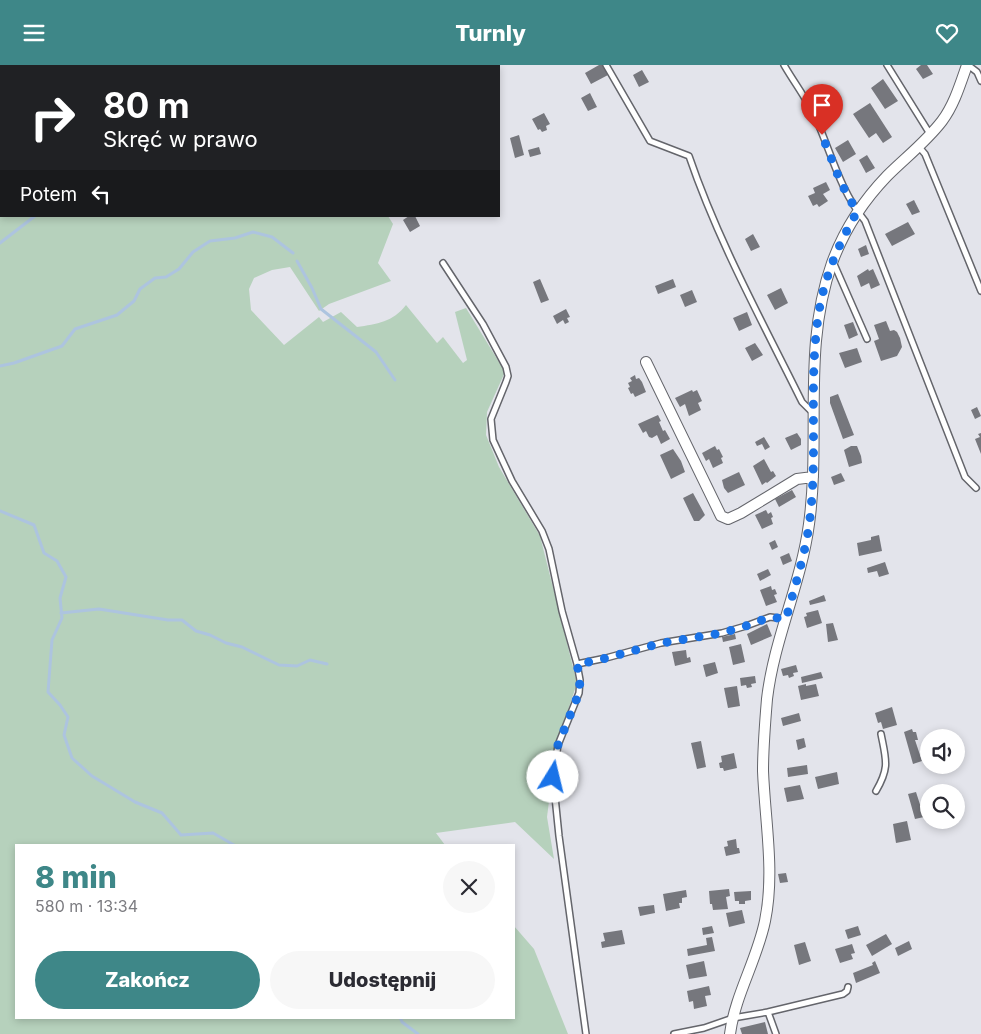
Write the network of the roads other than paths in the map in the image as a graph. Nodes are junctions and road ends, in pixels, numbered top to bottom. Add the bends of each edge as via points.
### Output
1 (606, 65) edge
2 (784, 65) edge
3 (887, 65) edge
4 (968, 65) edge
5 (981, 81) edge
6 (930, 134) junction
7 (918, 146) junction
8 (857, 212) junction
9 (833, 261) junction
10 (443, 263) dead end
11 (981, 291) edge
12 (867, 339) dead end
13 (646, 362) dead end
14 (814, 413) junction
15 (813, 477) junction
16 (976, 488) dead end
17 (786, 619) junction
18 (577, 664) junction
19 (881, 734) dead end
20 (876, 791) dead end
21 (848, 987) dead end
22 (768, 1012) junction
23 (732, 1018) junction
24 (586, 1034) edge
25 (674, 1034) edge
26 (730, 1034) edge
27 (776, 1034) edge

1 - 14 lane via 650,141 689,156 728,251 802,402
2 - 8 lane via 816,119 841,183
3 - 6 lane
4 - 5 lane via 977,72
4 - 6 street via 951,107
6 - 7 street
7 - 8 street
7 - 11 lane via 925,155
8 - 9 street
8 - 16 lane via 865,221 965,477
9 - 12 lane
9 - 14 street via 818,317
10 - 18 lane via 506,367 508,376 491,419 493,440 549,549
13 - 15 street via 721,516 728,519 798,479
14 - 15 street
15 - 17 street via 804,553
17 - 18 lane via 770,617 722,633 662,643
17 - 23 street via 770,676 764,737 768,899 757,951
18 - 24 lane via 579,693 558,745 553,777
19 - 20 lane via 887,763
21 - 22 lane via 843,994
22 - 23 lane
22 - 27 lane
23 - 25 lane
23 - 26 street

